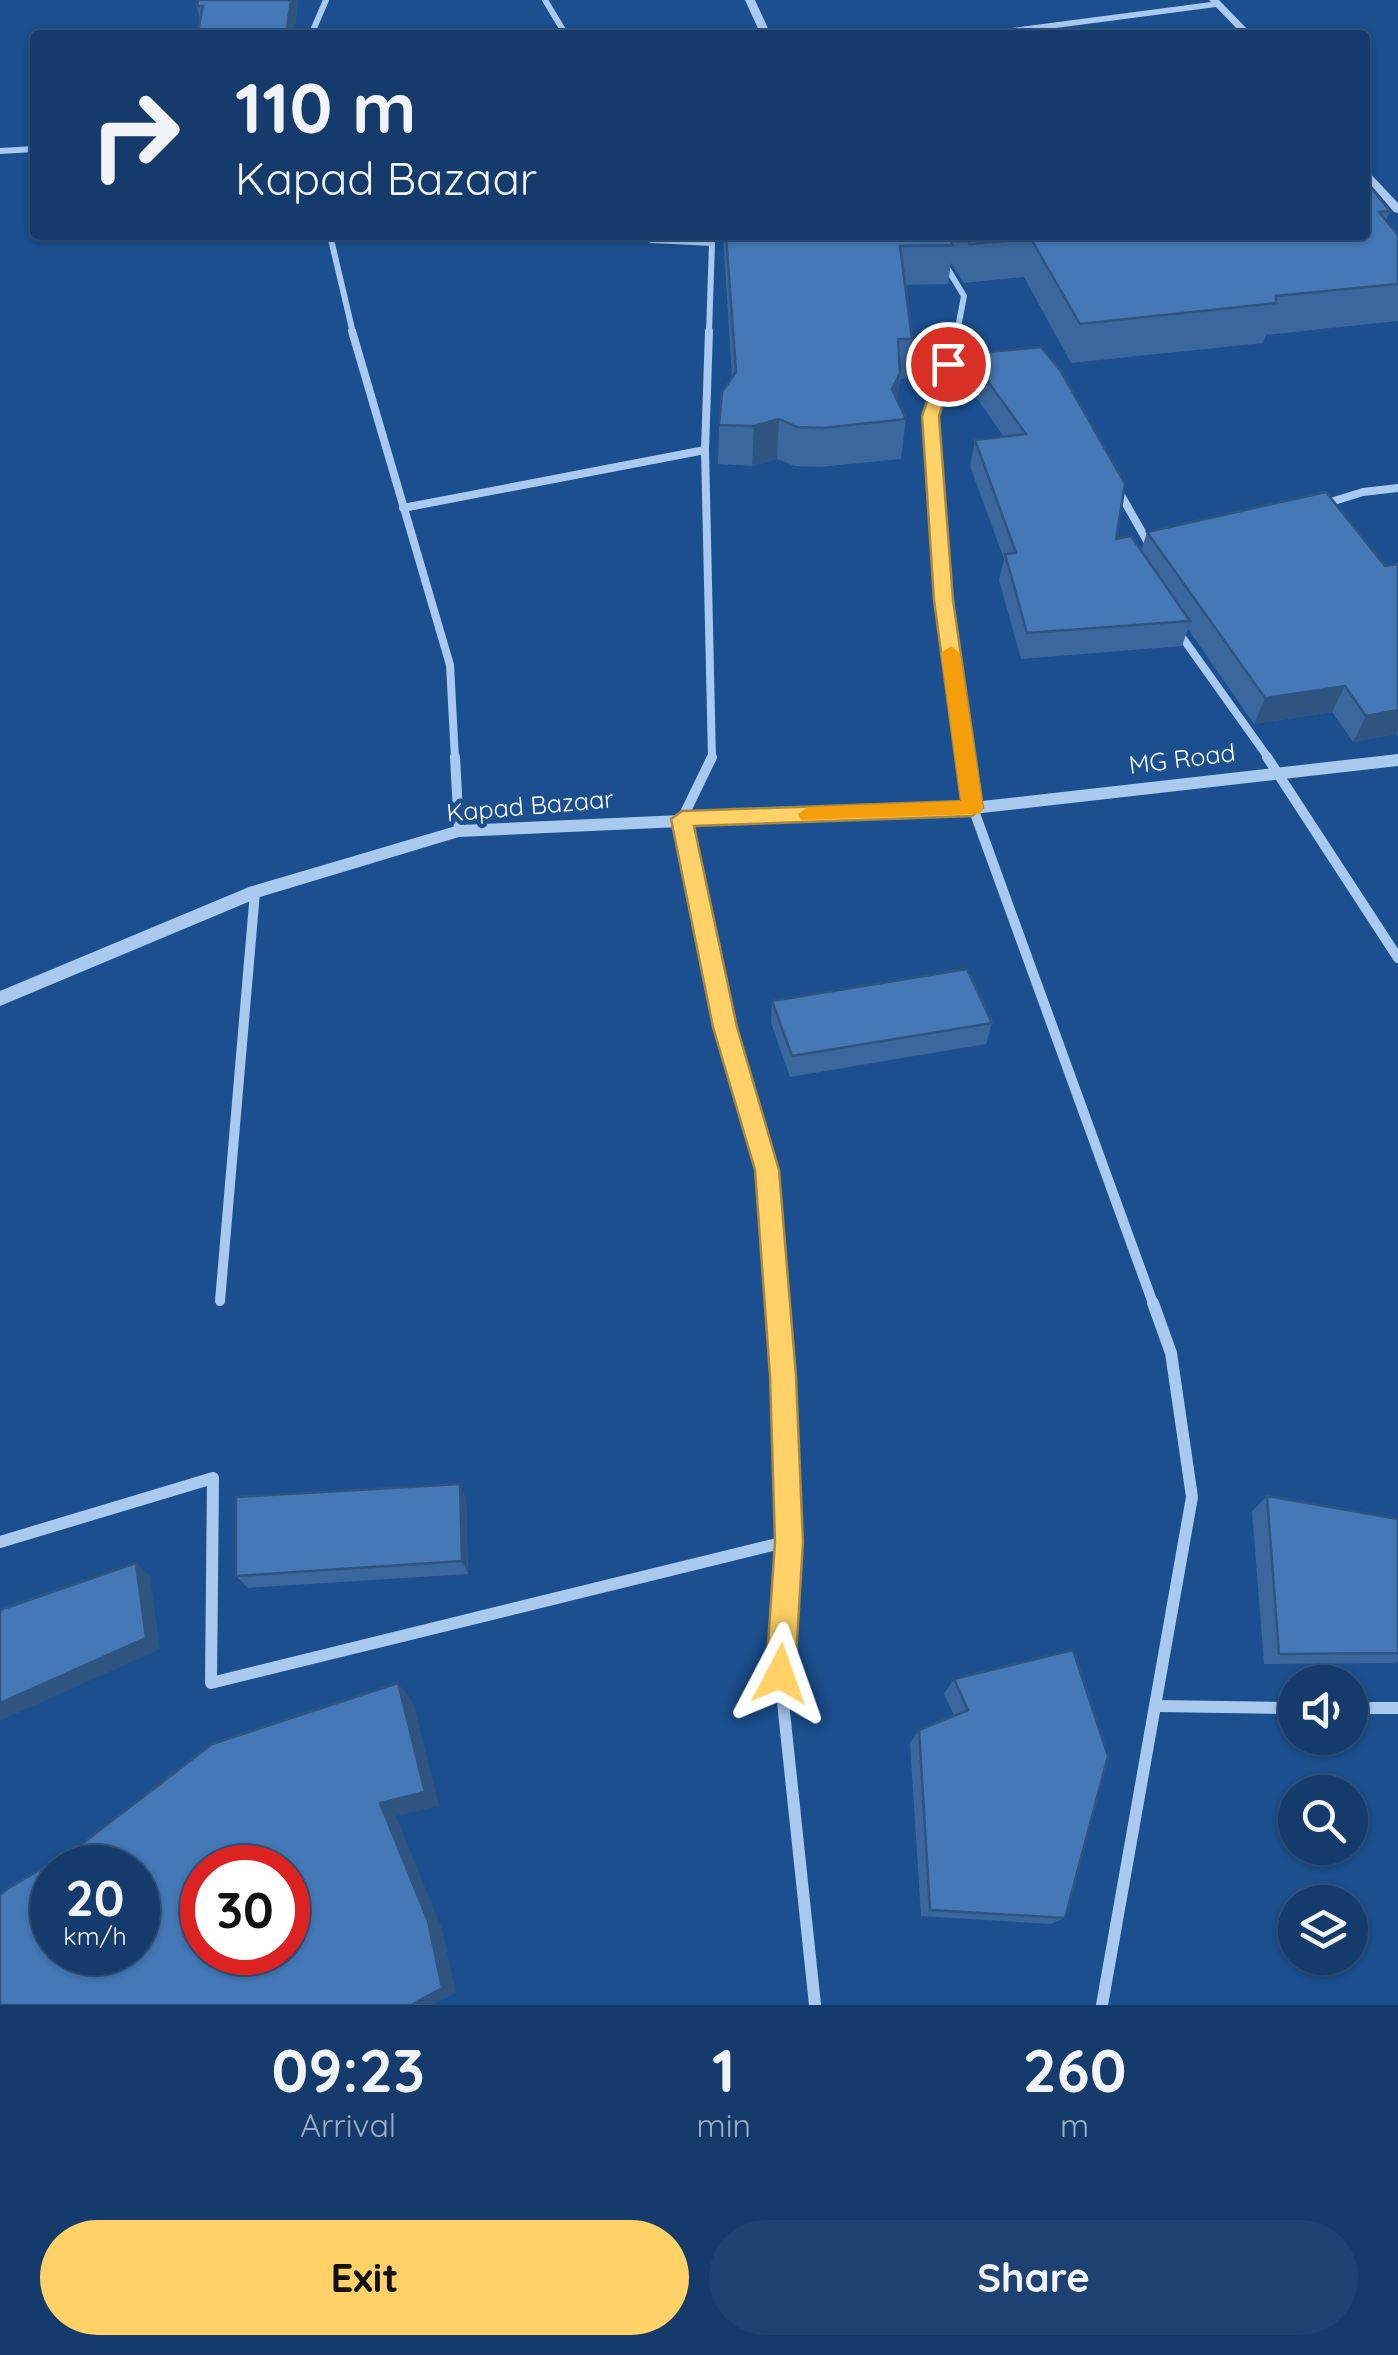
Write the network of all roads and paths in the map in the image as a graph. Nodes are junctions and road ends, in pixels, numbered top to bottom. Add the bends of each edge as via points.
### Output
1 (326, 0) edge
2 (545, 0) edge
3 (750, 0) edge
4 (1216, 2) edge
5 (313, 30) edge
6 (563, 30) edge
7 (764, 30) edge
8 (1017, 30) edge
9 (1243, 30) edge
10 (30, 148) edge
11 (0, 151) edge
12 (1370, 177) edge
13 (1380, 189) junction
14 (1370, 190) edge
15 (1398, 210) edge
16 (331, 240) edge
17 (651, 240) edge
18 (940, 257) edge
19 (705, 450) junction
20 (1113, 482) edge
21 (1398, 488) edge
22 (403, 508) junction
23 (1311, 508) edge
24 (1163, 544) edge
25 (1130, 546) edge
26 (1150, 546) junction
27 (1168, 618) edge
28 (1398, 760) edge
29 (1278, 772) junction
30 (972, 808) junction
31 (682, 819) junction
32 (459, 831) junction
33 (255, 892) junction
34 (1398, 958) edge
35 (0, 999) edge
36 (220, 1301) dead end
37 (0, 1542) edge
38 (789, 1542) junction
39 (1156, 1706) junction
40 (1278, 1708) edge
41 (1368, 1708) edge
42 (1398, 1708) edge
43 (815, 2005) edge
44 (1102, 2005) edge

1 - 5 street
2 - 6 street
3 - 7 street
4 - 8 street
4 - 9 street
10 - 11 street
12 - 13 street
13 - 14 street
13 - 15 street
16 - 22 street
17 - 19 street via 712,242
18 - 30 street via 964,296 931,416 944,600
19 - 22 street
19 - 31 street via 712,759
20 - 26 street
21 - 23 street
22 - 32 street via 450,665
24 - 26 street
25 - 26 street
27 - 29 street
28 - 29 street, MG Road
29 - 30 street, MG Road
29 - 34 street
30 - 31 street, Kapad Bazaar
30 - 39 street via 1171,1353 1192,1498
31 - 32 street, Kapad Bazaar
31 - 38 street via 725,1027 767,1170
32 - 33 street, Kapad Bazaar
33 - 35 street, Kapad Bazaar
33 - 36 street
37 - 38 street via 213,1478 211,1683
38 - 43 street via 780,1674
39 - 40 street
39 - 44 street
41 - 42 street

